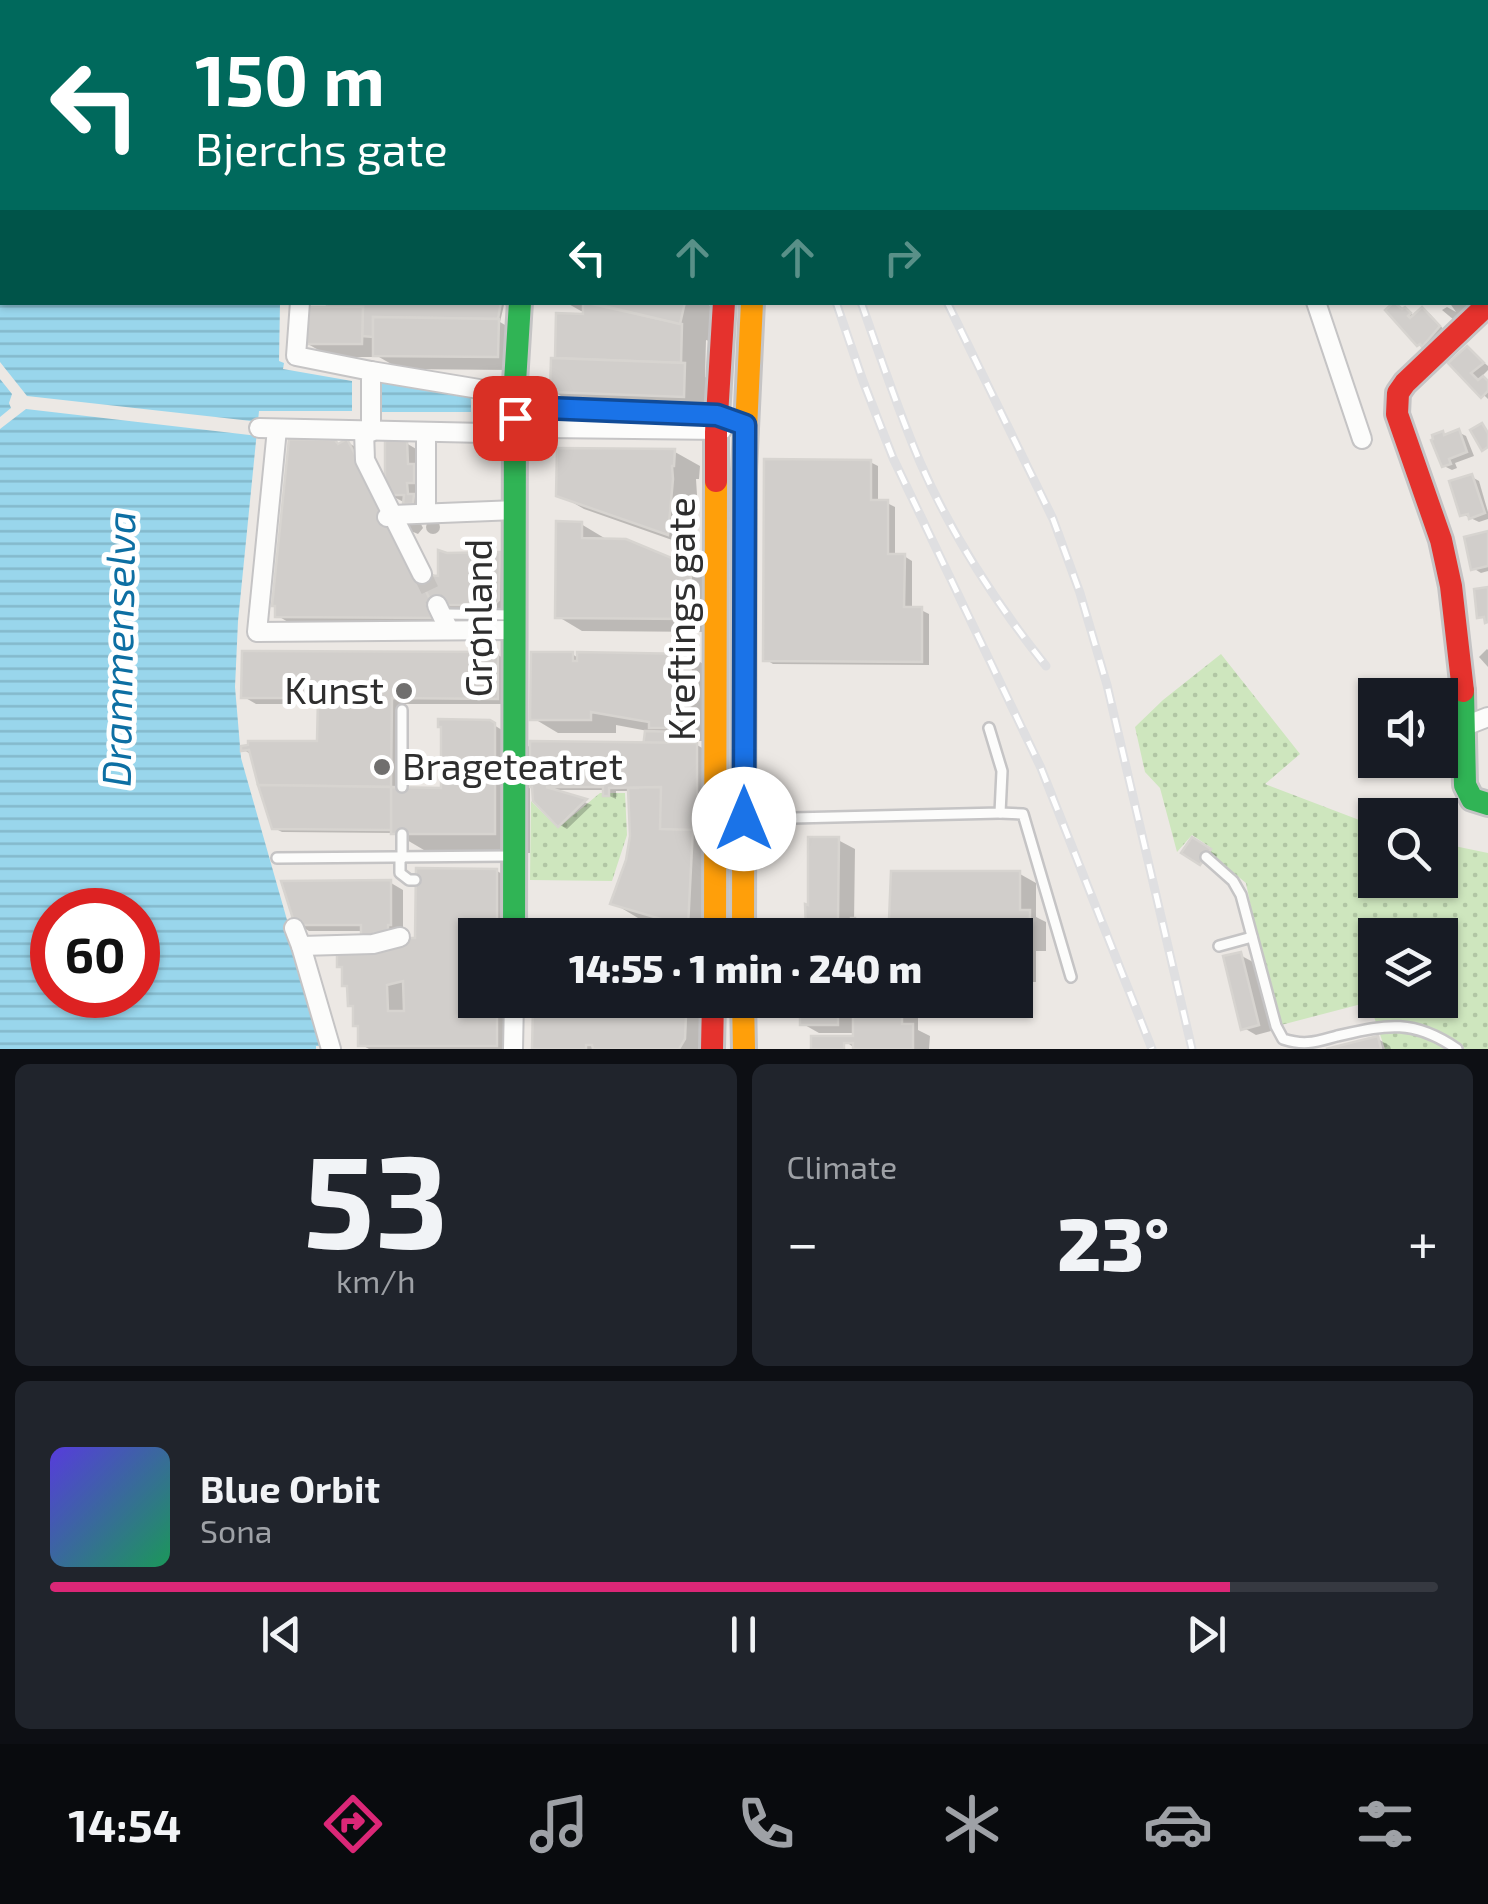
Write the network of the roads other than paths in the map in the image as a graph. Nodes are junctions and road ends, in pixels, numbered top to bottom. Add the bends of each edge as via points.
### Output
1 (300, 305) edge
2 (520, 305) edge
3 (724, 305) edge
4 (752, 305) edge
5 (1317, 305) edge
6 (1487, 305) edge
7 (370, 371) junction
8 (515, 382) junction
9 (485, 390) junction
10 (515, 418) junction
11 (716, 423) junction
12 (745, 425) junction
13 (368, 432) junction
14 (426, 432) junction
15 (1362, 439) dead end
16 (515, 510) junction
17 (426, 514) junction
18 (390, 516) junction
19 (422, 574) tunnel mouth
20 (514, 623) junction
21 (402, 710) dead end
22 (1488, 718) edge
23 (1465, 726) junction
24 (989, 728) dead end
25 (402, 787) dead end
26 (1488, 804) edge
27 (1000, 813) junction
28 (716, 819) junction
29 (744, 819) junction
30 (402, 834) dead end
31 (514, 856) junction
32 (277, 858) dead end
33 (401, 858) junction
34 (1206, 858) dead end
35 (415, 880) dead end
36 (514, 918) edge
37 (715, 918) edge
38 (743, 918) edge
39 (294, 928) dead end
40 (400, 937) dead end
41 (1252, 937) junction
42 (301, 946) junction
43 (1219, 946) dead end
44 (1072, 977) dead end
45 (514, 1018) edge
46 (713, 1018) edge
47 (743, 1018) edge
48 (332, 1049) edge
49 (514, 1049) edge
50 (712, 1049) edge
51 (744, 1049) edge
52 (1457, 1049) edge

1 - 7 street via 296,356
2 - 8 main road, Grønland
3 - 11 main road, Kreftings gate
4 - 12 main road, Kreftings gate
5 - 15 street
6 - 23 main road via 1404,383 1397,402 1451,586
7 - 9 street
7 - 13 street
8 - 9 street
8 - 10 main road, Grønland
9 - 14 street via 485,433
10 - 11 street via 546,408
10 - 16 main road, Grønland
11 - 12 street
11 - 28 main road, Kreftings gate
12 - 29 main road, Kreftings gate
13 - 14 street
13 - 18 street via 364,460
13 - 20 street via 268,429 280,465 257,632 444,616
14 - 17 street
16 - 17 street
16 - 20 main road, Grønland
17 - 18 street
18 - 19 street
20 - 31 main road, Grønland
21 - 25 lane
22 - 23 street
23 - 26 main road via 1465,785 1472,799
24 - 27 lane via 1002,771
27 - 29 lane
27 - 44 lane via 1023,814
28 - 29 lane
28 - 37 main road, Kreftings gate
29 - 38 main road, Kreftings gate
30 - 33 lane
31 - 33 lane
31 - 36 main road, Grønland
32 - 33 lane
33 - 35 lane via 400,873
34 - 41 lane via 1241,894
39 - 42 street
40 - 42 street
41 - 43 lane
41 - 52 lane via 1283,1039 1302,1044 1409,1026
42 - 48 street
45 - 49 street
46 - 50 main road
47 - 51 main road

